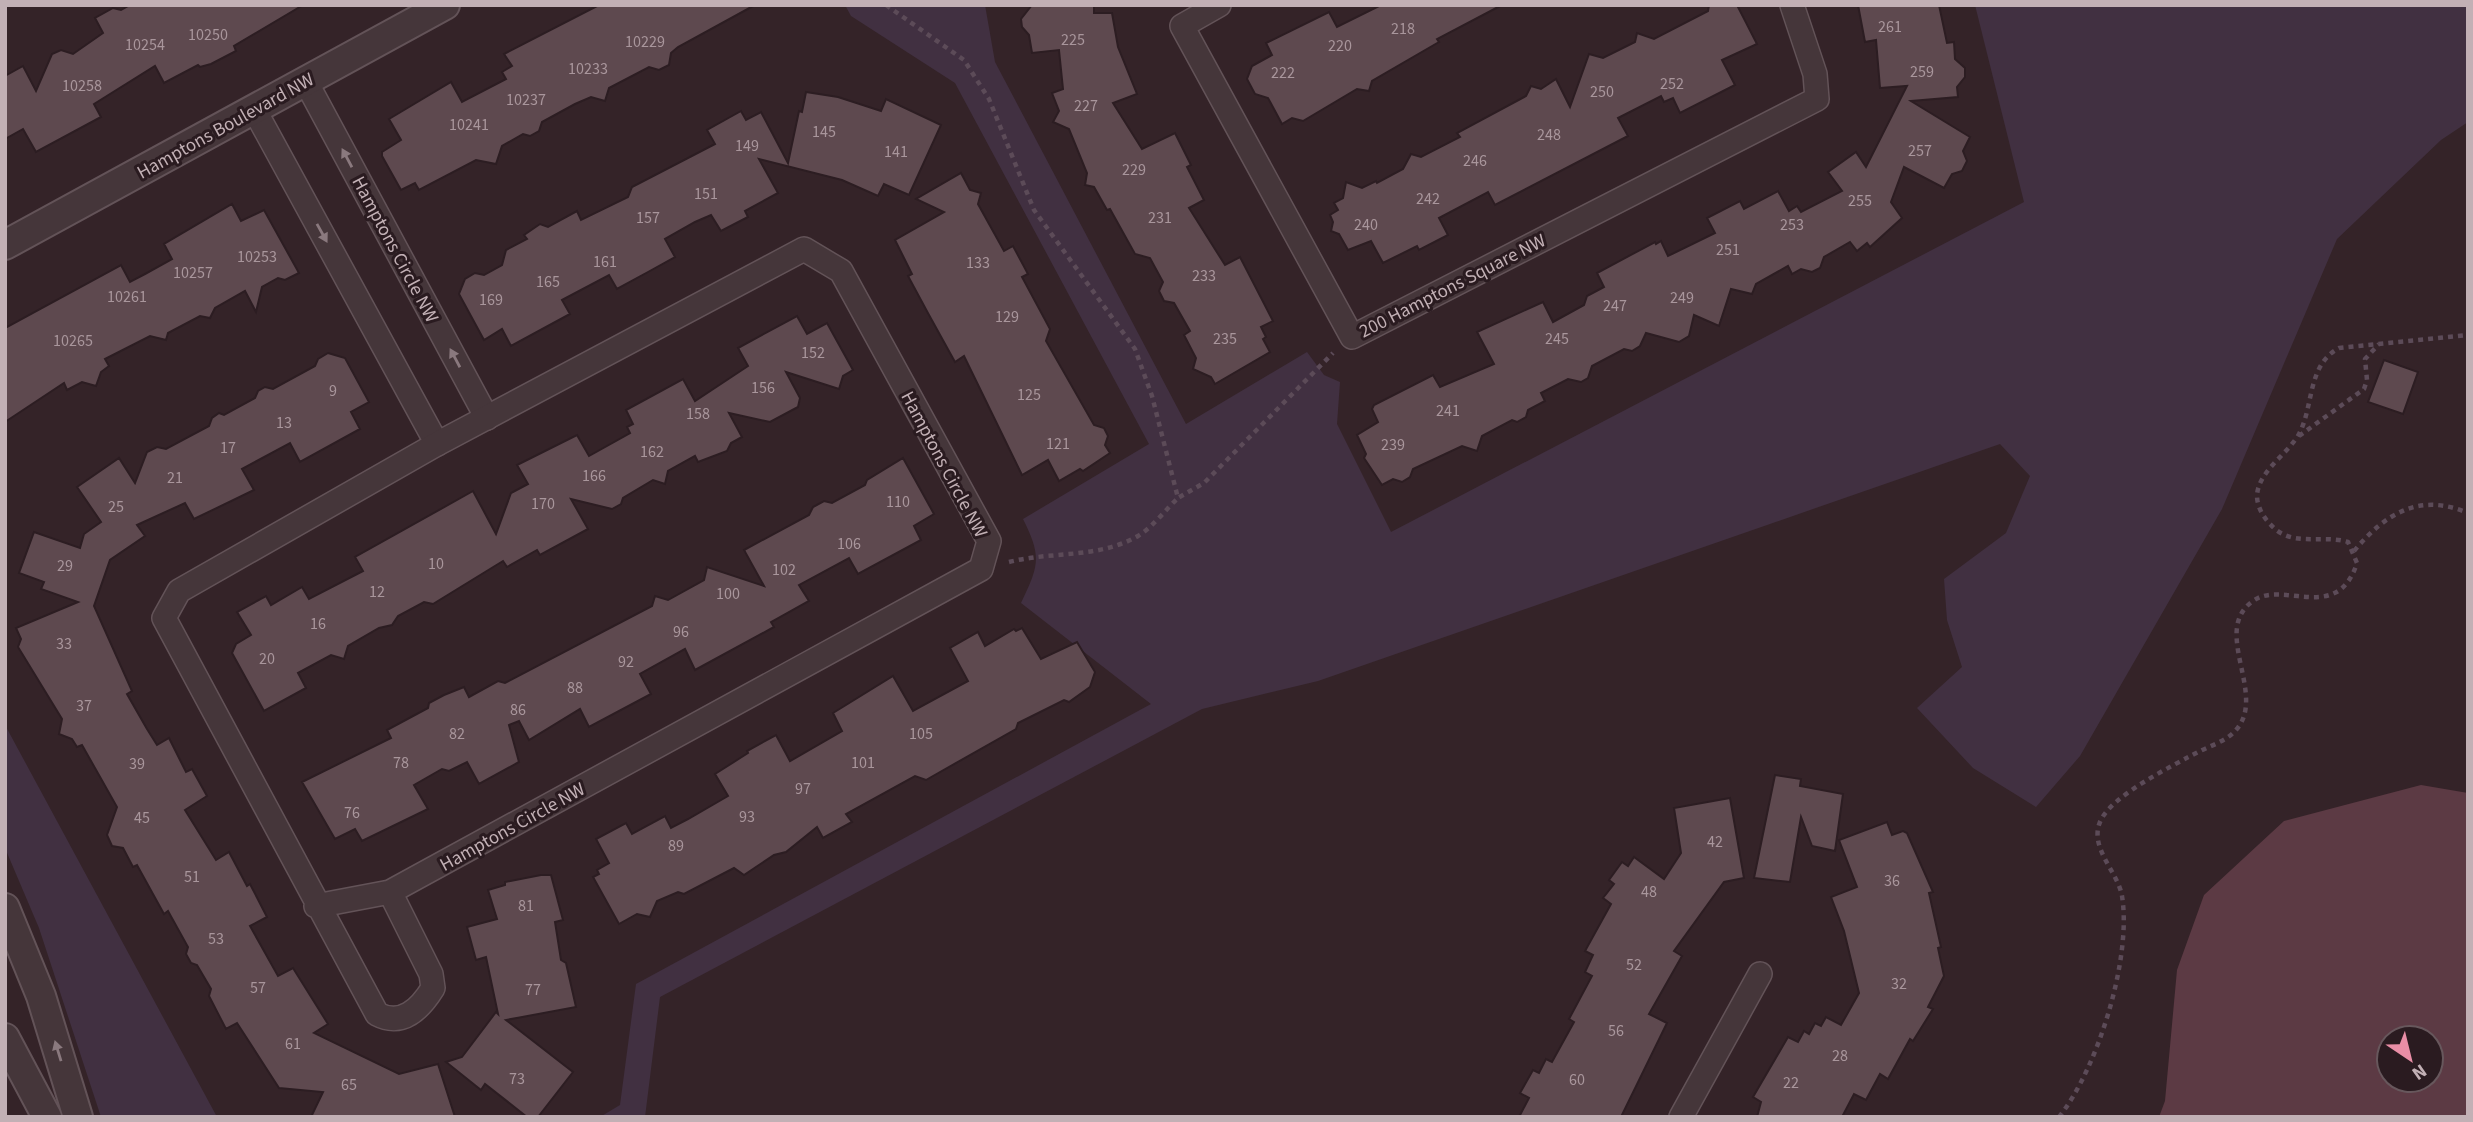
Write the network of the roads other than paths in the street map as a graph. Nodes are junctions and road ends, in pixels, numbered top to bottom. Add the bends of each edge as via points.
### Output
1 (444, 5) edge
2 (1219, 5) edge
3 (1792, 5) edge
4 (305, 80) junction
5 (254, 109) junction
6 (5, 245) edge
7 (487, 418) junction
8 (437, 444) junction
9 (390, 892) junction
10 (316, 906) junction
11 (5, 908) edge
12 (1760, 974) dead end
13 (5, 1038) edge
14 (47, 1117) edge
15 (78, 1117) edge
16 (1681, 1117) edge

1 - 4 street, Hamptons Boulevard NW
2 - 3 street, 200 Hamptons Square NW via 1182,26 1352,337 1817,99 1815,74
4 - 5 street, Hamptons Boulevard NW
7 -> 4 street, Hamptons Circle NW
5 - 6 street, Hamptons Boulevard NW
5 -> 8 street
7 - 8 street, Hamptons Circle NW
7 - 9 street, Hamptons Circle NW via 803,249 841,271 989,541 981,569
8 - 10 street, Hamptons Circle NW via 179,591 164,618
9 - 10 street, Hamptons Circle NW
9 - 10 street, Hamptons Circle NW via 431,974 433,988 407,1017 387,1019 377,1014
15 -> 11 street via 41,996
12 - 16 street
13 - 14 street

